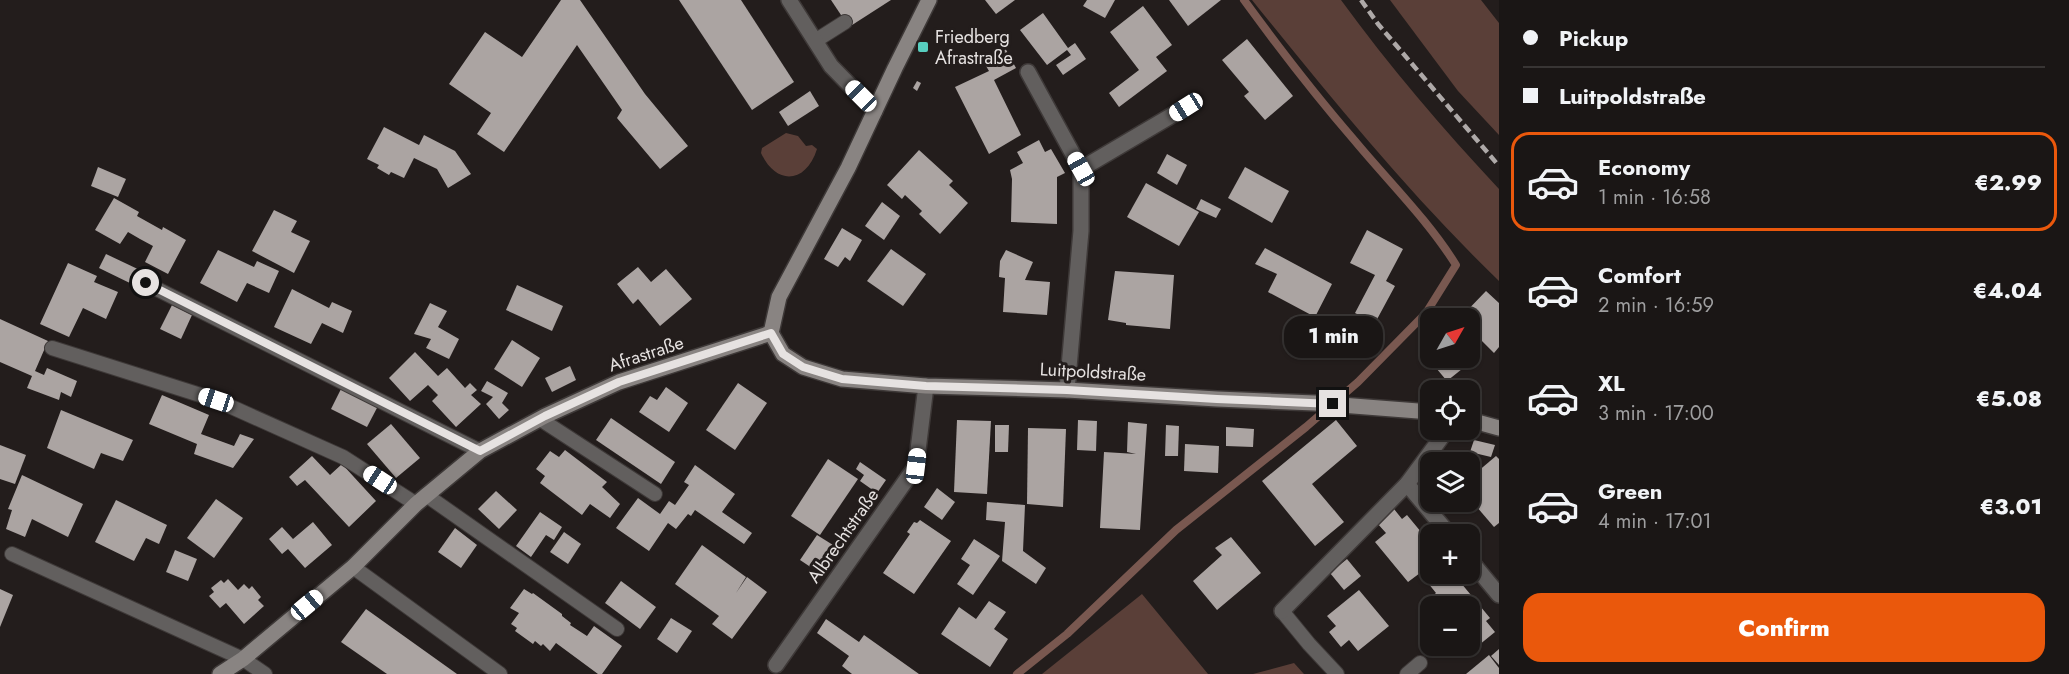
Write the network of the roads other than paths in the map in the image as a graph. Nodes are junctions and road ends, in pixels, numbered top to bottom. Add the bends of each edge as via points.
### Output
1 (789, 0) edge
2 (929, 0) edge
3 (845, 22) dead end
4 (815, 41) junction
5 (1028, 72) dead end
6 (1186, 107) dead end
7 (875, 111) junction
8 (1081, 169) junction
9 (146, 283) dead end
10 (771, 333) junction
11 (52, 348) dead end
12 (926, 386) junction
13 (1067, 390) junction
14 (1420, 411) edge
15 (540, 419) junction
16 (1480, 423) edge
17 (1499, 428) edge
18 (1439, 440) edge
19 (480, 451) junction
20 (1407, 484) junction
21 (655, 494) dead end
22 (421, 499) junction
23 (1441, 524) edge
24 (12, 554) dead end
25 (353, 567) junction
26 (1480, 572) edge
27 (1499, 595) edge
28 (1282, 611) joint
29 (616, 629) dead end
30 (243, 659) junction
31 (1420, 663) dead end
32 (776, 664) dead end
33 (220, 674) edge
34 (265, 674) edge
35 (500, 674) edge
36 (1337, 674) edge
37 (1407, 674) edge

1 - 4 street
2 - 7 street
3 - 4 lane
4 - 7 street via 831,66
5 - 8 street
6 - 8 street
7 - 10 street via 779,297
8 - 13 street via 1081,231
9 - 19 lane
10 - 12 street, Luitpoldstraße via 783,354 803,367 842,379
10 - 15 street, Afrastraße via 619,382
11 - 22 lane via 216,400 343,457
12 - 13 street, Luitpoldstraße
12 - 32 street, Albrechtstraße via 916,466
13 - 14 street, Luitpoldstraße
15 - 19 street, Afrastraße
15 - 21 lane
16 - 17 street
18 - 20 street
19 - 22 street, Afrastraße
20 - 23 street
20 - 28 street
22 - 25 street, Afrastraße
22 - 29 lane
24 - 30 lane
25 - 30 street, Afrastraße
25 - 35 lane
26 - 27 street
28 - 36 lane
30 - 33 street, Afrastraße
30 - 34 lane
31 - 37 lane

